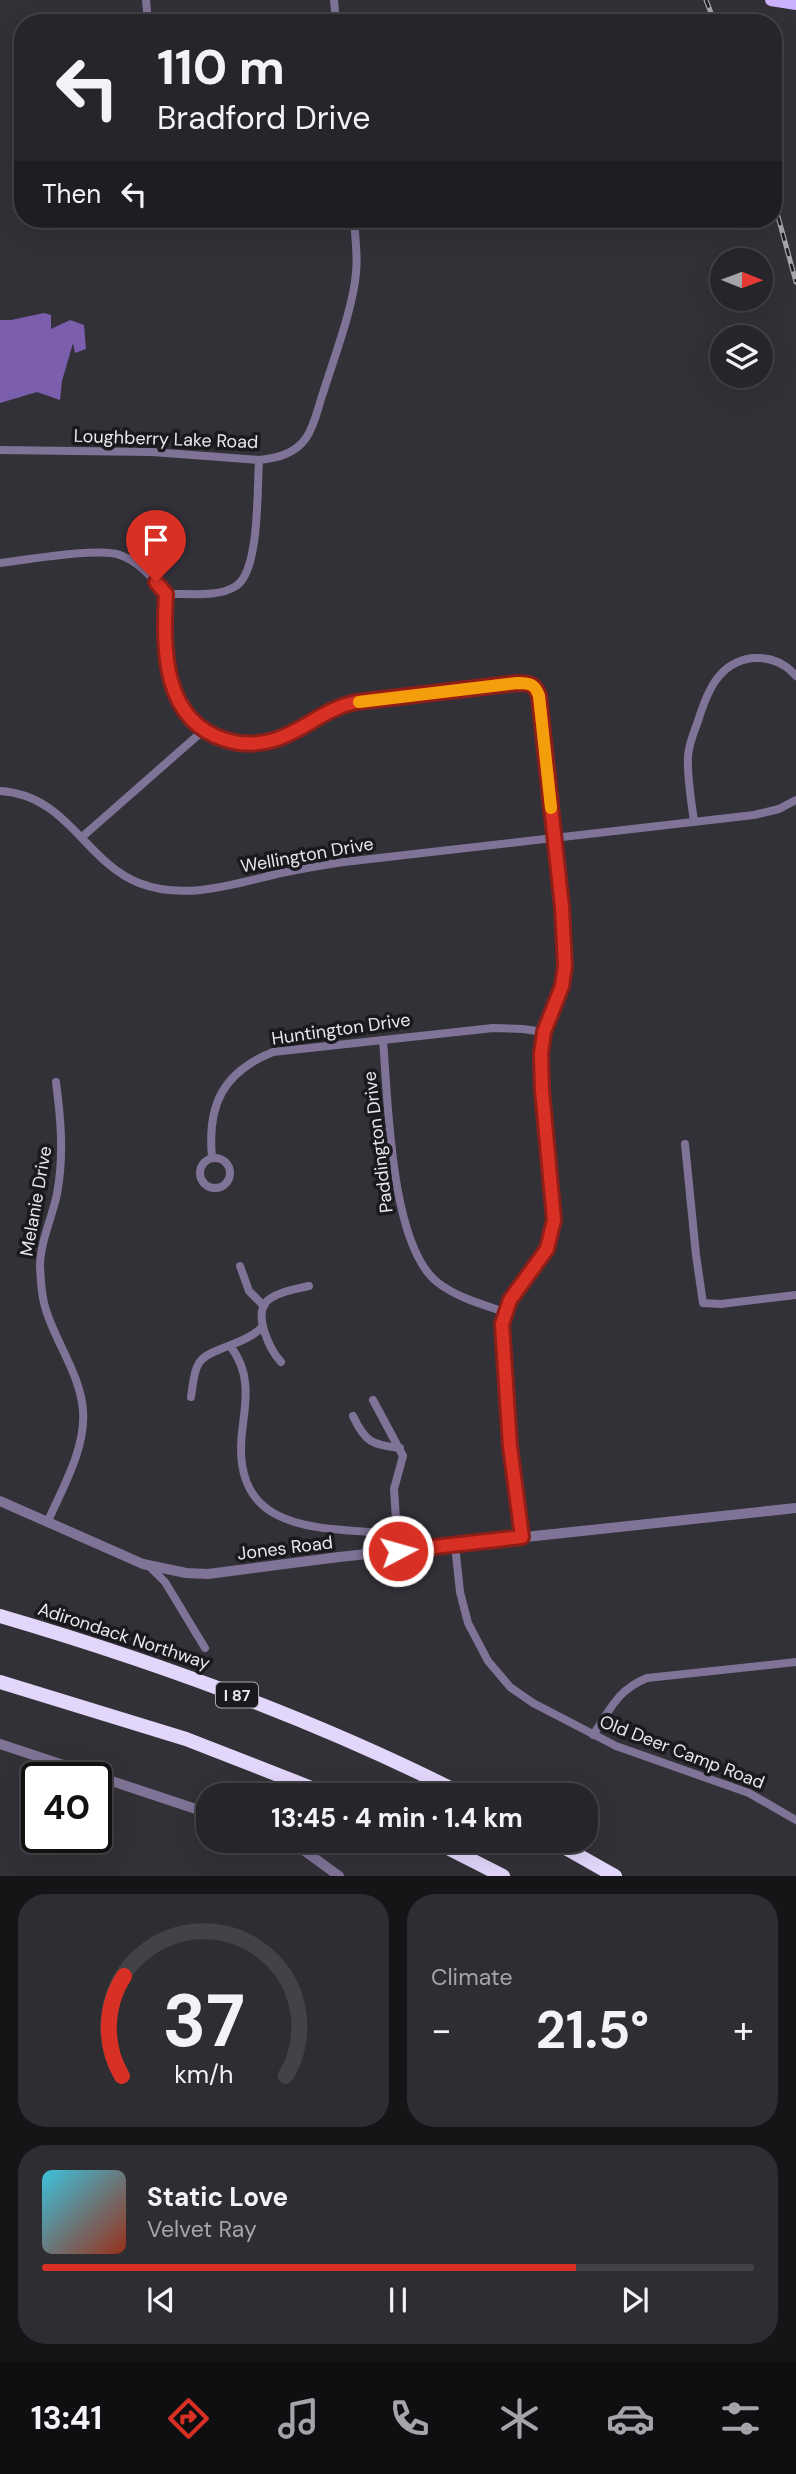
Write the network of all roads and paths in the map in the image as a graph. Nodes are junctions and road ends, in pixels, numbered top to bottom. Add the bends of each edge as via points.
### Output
1 (778, 1) edge
2 (796, 5) edge
3 (355, 228) edge
4 (0, 450) edge
5 (259, 460) junction
6 (0, 563) edge
7 (166, 594) junction
8 (796, 676) edge
9 (205, 729) junction
10 (0, 791) edge
11 (796, 800) edge
12 (694, 821) junction
13 (554, 836) junction
14 (82, 837) junction
15 (544, 1032) junction
16 (383, 1040) junction
17 (56, 1082) dead end
18 (685, 1144) dead end
19 (212, 1157) dead end
20 (240, 1266) dead end
21 (309, 1286) dead end
22 (796, 1295) edge
23 (264, 1306) junction
24 (505, 1312) junction
25 (262, 1326) junction
26 (231, 1347) junction
27 (281, 1362) dead end
28 (191, 1397) dead end
29 (373, 1400) dead end
30 (353, 1416) dead end
31 (400, 1448) junction
32 (0, 1501) edge
33 (796, 1508) edge
34 (48, 1521) junction
35 (397, 1534) junction
36 (522, 1537) junction
37 (455, 1545) junction
38 (398, 1551) junction
39 (149, 1566) junction
40 (0, 1616) edge
41 (205, 1648) dead end
42 (796, 1662) edge
43 (0, 1682) edge
44 (593, 1735) junction
45 (0, 1744) edge
46 (299, 1783) edge
47 (439, 1783) edge
48 (196, 1809) edge
49 (796, 1820) edge
50 (308, 1853) edge
51 (458, 1853) edge
52 (575, 1853) edge
53 (340, 1875) edge
54 (503, 1875) edge
55 (615, 1875) edge

1 - 2 main road
3 - 5 street, Loughberry Lake Road via 354,286 312,426 296,449
4 - 5 street, Loughberry Lake Road via 152,452
5 - 7 street via 253,548 241,582 225,590
6 - 7 street via 118,554 145,570
7 - 9 street via 164,633 176,698 187,716
8 - 12 street via 785,665 751,658 731,664 716,679 688,754
9 - 13 street via 236,743 259,744 348,704 532,684 539,696
9 - 14 street
10 - 14 street, Wellington Drive via 41,801
11 - 12 street, Wellington Drive via 754,815
12 - 13 street, Wellington Drive
13 - 14 street, Wellington Drive via 344,862 193,892 139,883
13 - 15 street via 565,966
15 - 16 street, Huntington Drive via 493,1028
15 - 24 street via 542,1090 554,1220 547,1249
16 - 19 street, Huntington Drive via 273,1052 246,1065 228,1081 214,1109
16 - 24 street, Paddington Drive via 399,1194 412,1248 442,1286
17 - 34 street, Melanie Drive via 61,1161 40,1263 42,1295 74,1374 83,1412 75,1457
18 - 22 street via 703,1303
20 - 23 street via 249,1291
21 - 23 street via 268,1299
23 - 25 street
24 - 36 street via 501,1337
25 - 26 street
25 - 27 street
26 - 28 street via 209,1354 199,1363
26 - 35 street via 241,1361 248,1394 240,1441 244,1471 260,1504 286,1521
29 - 31 street
30 - 31 street via 368,1440
31 - 35 street via 403,1461 394,1489
32 - 34 street, Jones Road
33 - 36 street, Jones Road
34 - 39 street, Jones Road
35 - 38 street
36 - 37 street, Jones Road
37 - 38 street, Jones Road
37 - 44 street, Old Deer Camp Road via 463,1609 488,1661 510,1687
38 - 39 street, Jones Road via 208,1574
39 - 41 street via 165,1582
40 - 47 highway, Adirondack Northway / I 87 via 139,1658 242,1697
42 - 44 street via 647,1678 621,1694
43 - 46 highway via 186,1739
44 - 49 street, Old Deer Camp Road via 749,1793
45 - 48 street
50 - 53 street
51 - 54 highway
52 - 55 highway

